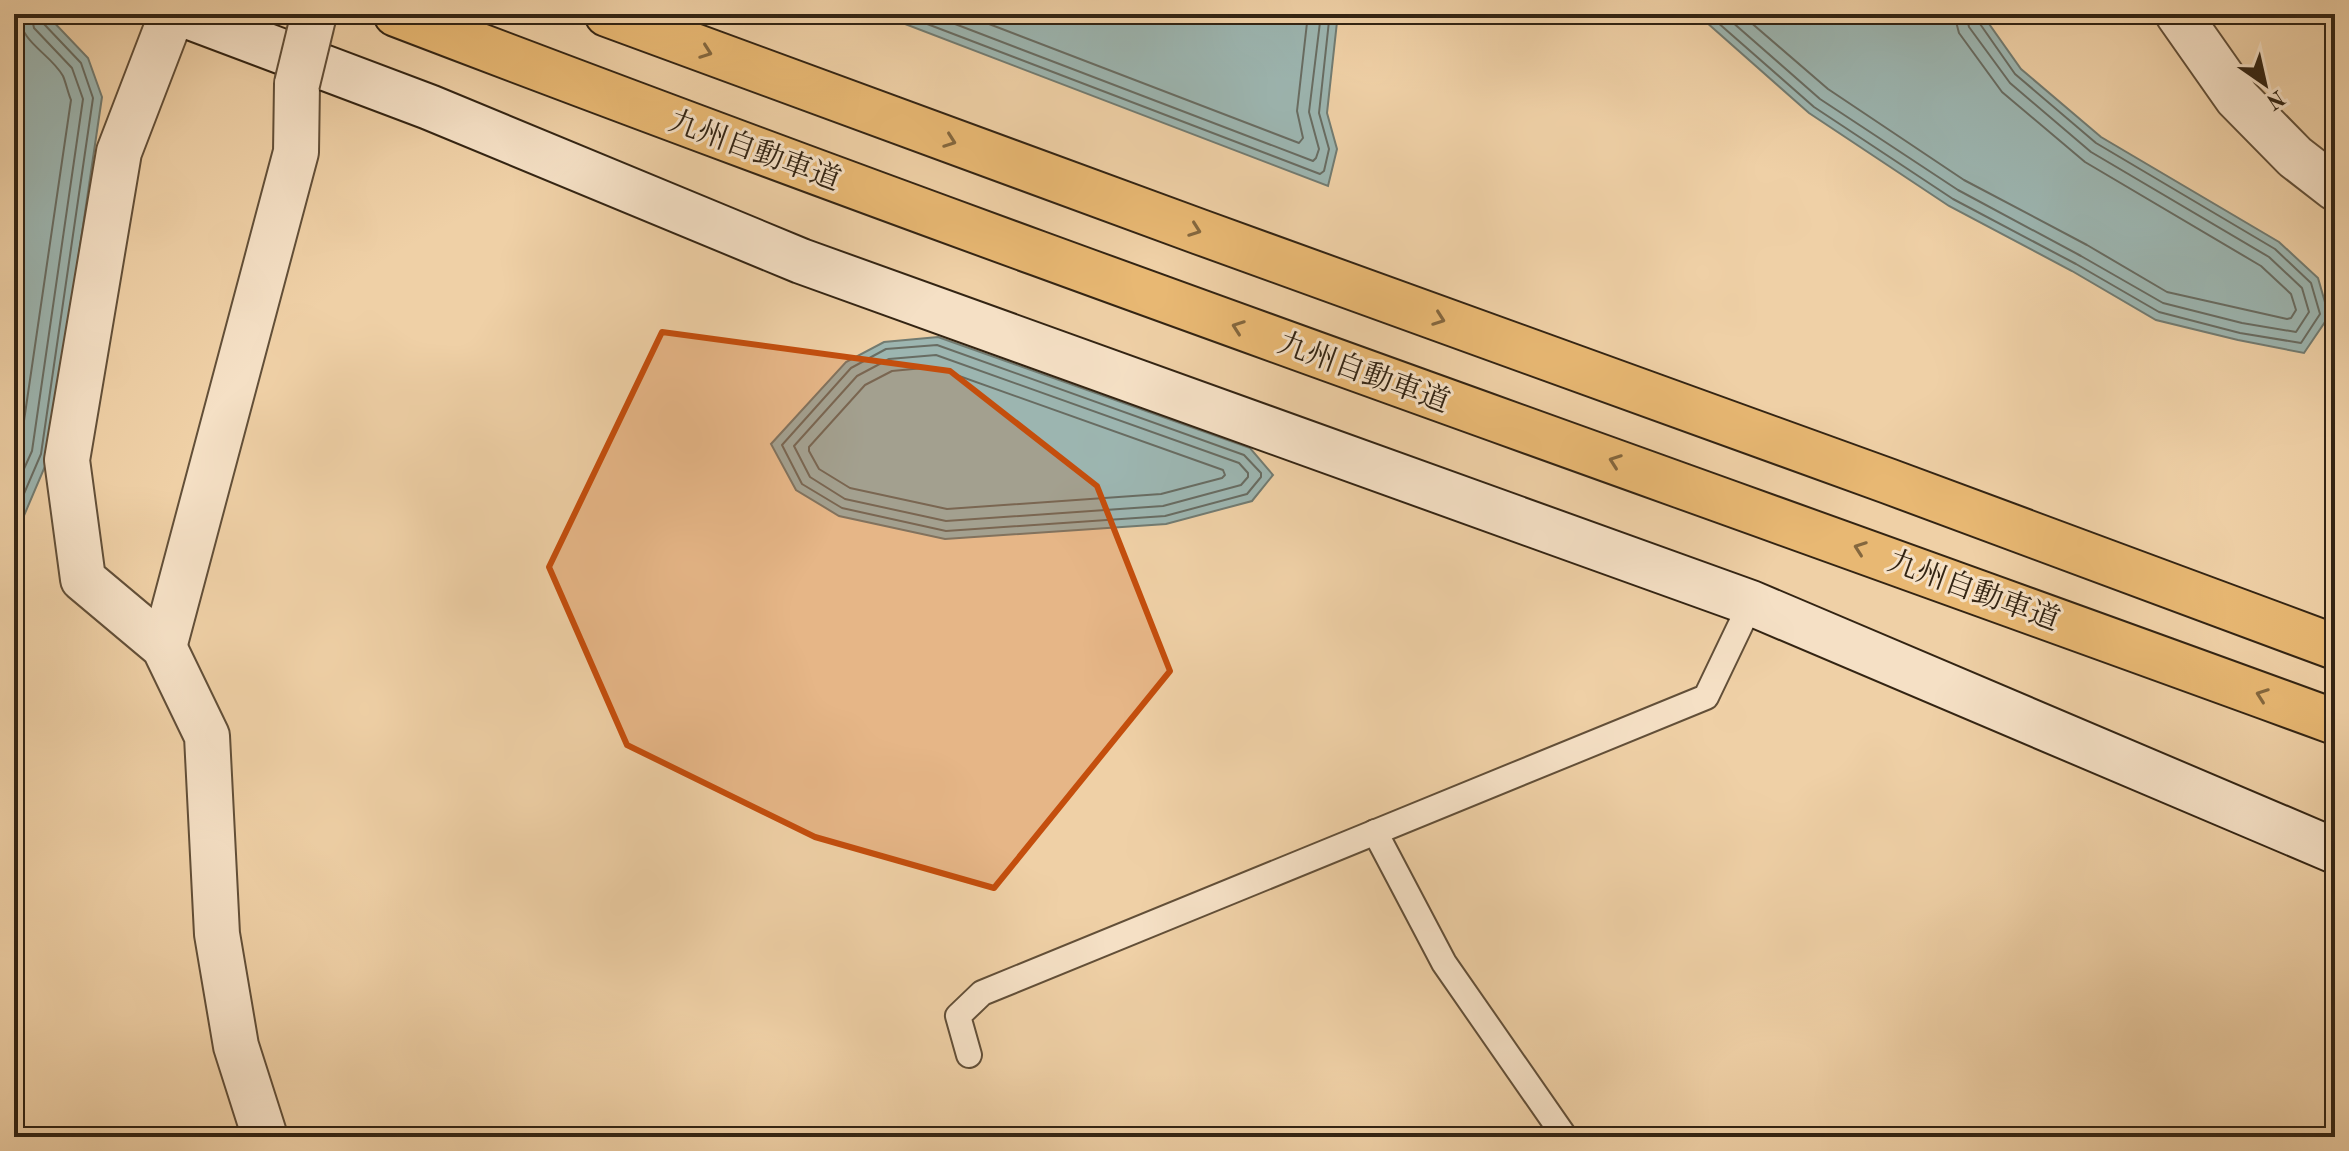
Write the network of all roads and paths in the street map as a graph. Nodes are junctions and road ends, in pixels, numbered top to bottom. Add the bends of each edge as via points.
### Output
1 (172, 14) edge
2 (182, 14) edge
3 (314, 14) edge
4 (396, 14) edge
5 (607, 14) edge
6 (2178, 14) edge
7 (2335, 188) edge
8 (1751, 603) junction
9 (164, 647) junction
10 (2335, 647) edge
11 (2335, 722) edge
12 (1375, 832) junction
13 (2335, 851) edge
14 (969, 1055) dead end
15 (265, 1137) edge
16 (1565, 1137) edge

1 - 9 street via 119,152 67,460 83,579
2 - 8 street via 429,107 801,261
3 - 9 street, bridge via 297,84 296,152
11 -> 4 highway, 九州自動車道 via 1168,302
5 -> 10 highway
6 - 7 street via 2237,98 2295,157
8 - 12 lane via 1706,697
8 - 13 street
9 - 15 street via 207,736 217,934 236,1046
12 - 14 lane via 982,993 958,1016
12 - 16 lane via 1444,963

